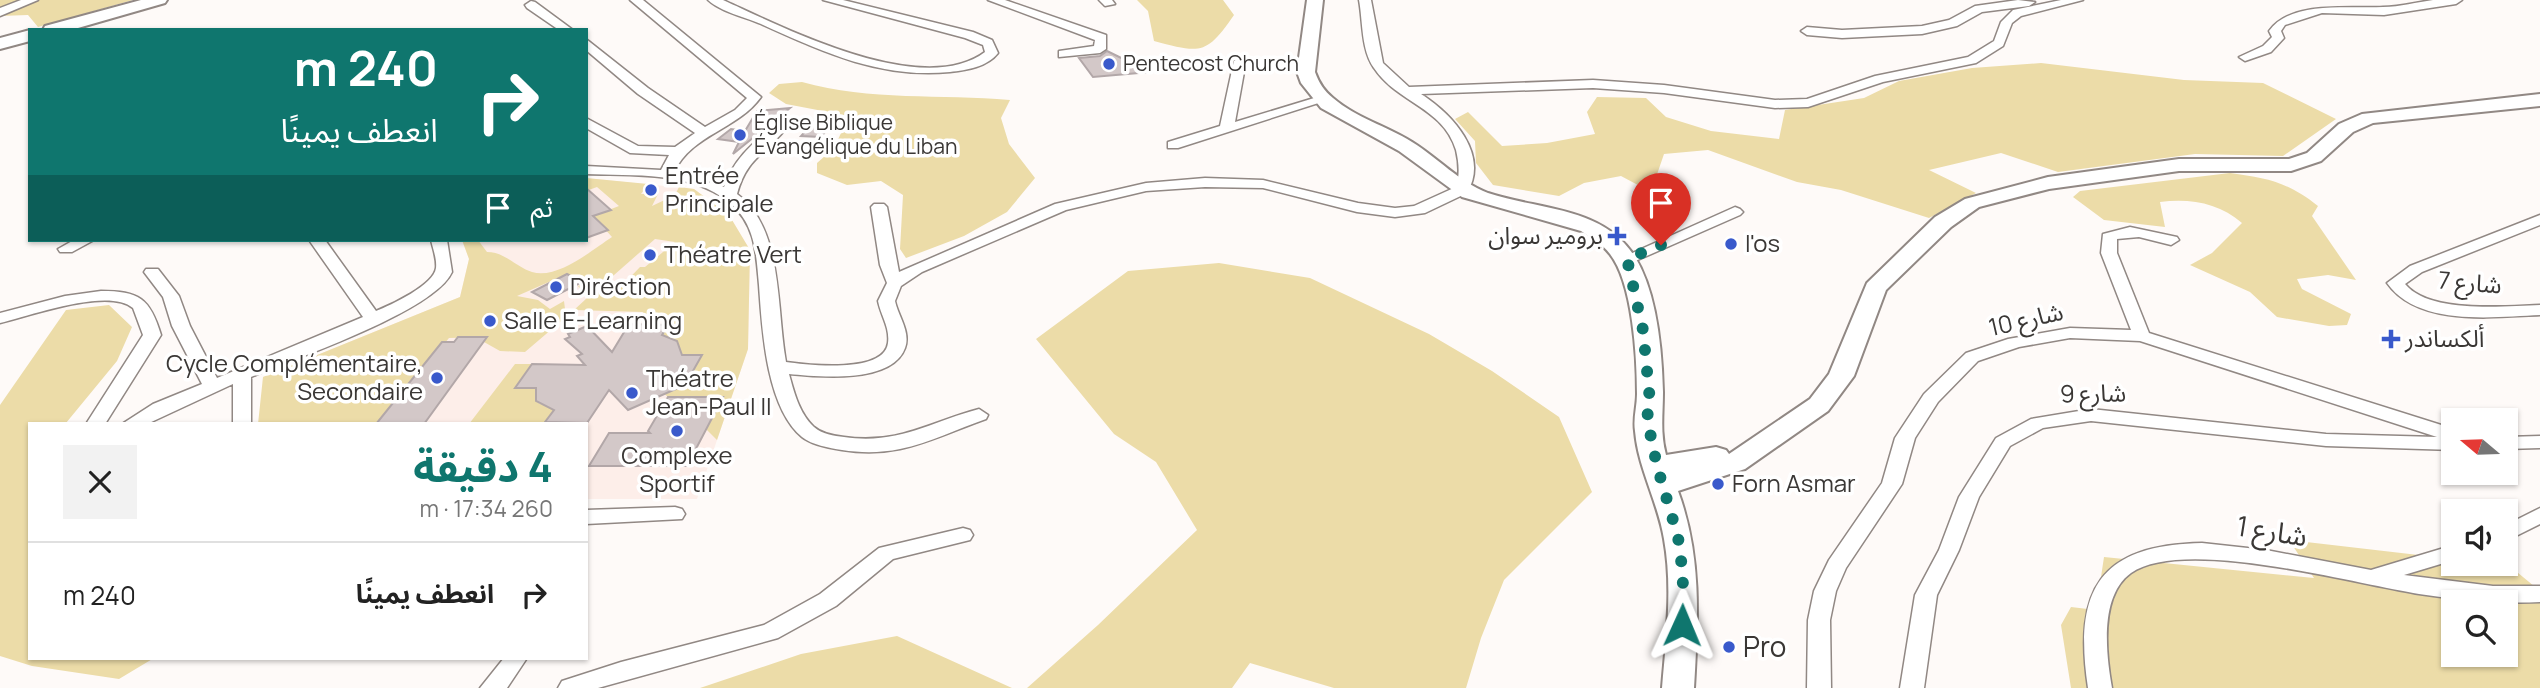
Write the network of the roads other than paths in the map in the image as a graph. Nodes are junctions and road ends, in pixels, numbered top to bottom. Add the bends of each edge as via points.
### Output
1 (32, 0) edge
2 (159, 0) edge
3 (636, 0) edge
4 (714, 0) edge
5 (829, 0) edge
6 (995, 0) edge
7 (1315, 0) edge
8 (1366, 0) edge
9 (2077, 0) edge
10 (2456, 0) edge
11 (2057, 3) junction
12 (531, 5) dead end
13 (0, 12) edge
14 (58, 28) edge
15 (564, 28) edge
16 (1807, 31) dead end
17 (28, 37) edge
18 (0, 44) edge
19 (588, 46) edge
20 (1063, 54) dead end
21 (2245, 57) dead end
22 (1240, 61) dead end
23 (1406, 91) junction
24 (1324, 99) junction
25 (2540, 100) edge
26 (588, 123) edge
27 (1227, 127) junction
28 (777, 131) dead end
29 (703, 132) junction
30 (1173, 145) dead end
31 (678, 151) junction
32 (588, 170) edge
33 (666, 174) junction
34 (1462, 190) junction
35 (730, 194) junction
36 (879, 207) dead end
37 (1735, 212) dead end
38 (2540, 220) edge
39 (2171, 240) dead end
40 (82, 242) edge
41 (318, 242) edge
42 (439, 242) edge
43 (66, 249) dead end
44 (1627, 259) junction
45 (152, 272) dead end
46 (895, 283) junction
47 (2540, 310) edge
48 (0, 318) edge
49 (373, 319) junction
50 (2141, 336) junction
51 (779, 367) junction
52 (242, 372) junction
53 (211, 384) junction
54 (979, 415) dead end
55 (96, 422) edge
56 (135, 422) edge
57 (242, 422) edge
58 (2441, 432) edge
59 (2540, 442) edge
60 (2518, 443) edge
61 (2441, 444) edge
62 (1667, 474) junction
63 (675, 514) dead end
64 (2540, 515) edge
65 (588, 517) edge
66 (2518, 527) edge
67 (963, 535) dead end
68 (2441, 556) edge
69 (2373, 578) junction
70 (2540, 594) edge
71 (515, 660) edge
72 (492, 688) edge
73 (570, 688) edge
74 (1678, 688) edge
75 (1819, 688) edge
76 (1912, 688) edge
77 (2100, 688) edge

1 - 13 street
2 - 14 main road
3 - 29 street via 754,97 742,110
4 - 5 street via 842,57 890,70 963,66 992,53 988,43 968,35
6 - 20 street via 1102,38 1100,49
7 - 24 main road via 1306,66 1311,83
8 - 23 street via 1378,67
9 - 11 street
10 - 21 street via 2385,11 2309,12 2280,23 2275,31 2278,38 2267,49
11 - 16 street via 1979,9 1953,23 1922,30
11 - 23 street via 2017,13 2007,22 1999,43 1972,60 1880,79 1808,103 1775,104 1593,84
12 - 15 street
17 - 18 main road
19 - 29 street
22 - 27 street
23 - 34 street via 1446,116 1457,132 1468,176
24 - 27 street
24 - 34 main road via 1408,148
25 - 62 main road via 2369,118 2346,128 2314,157 2291,165 2179,165 2048,183 1972,204 1943,222 1875,288 1830,393 1735,463
26 - 31 street via 635,150
27 - 30 street
28 - 35 street via 743,159
29 - 31 street
31 - 33 street
32 - 33 street
33 - 35 street
34 - 44 main road via 1574,222 1598,233
34 - 46 street via 1425,207 1400,212 1264,184 1121,191 1033,218
35 - 51 street via 758,223
36 - 46 street
37 - 44 street
38 - 47 street, شارع 7 via 2397,279 2399,290 2418,302 2442,308
39 - 50 street via 2129,232 2109,237 2109,253
40 - 43 street
41 - 49 street
42 - 49 street via 445,265 439,280 423,294
44 - 62 main road via 1639,302 1650,401 1647,418
45 - 53 street via 171,296
46 - 51 street via 886,302 898,333 897,344 880,363 848,373
48 - 55 street via 106,296 131,299 142,308 152,335
49 - 52 street
50 - 58 street, شارع 10
50 - 75 street, شارع 10 via 2070,333 2014,342 1972,357 1931,398 1905,438 1892,484 1852,539 1825,591 1819,620
51 - 54 street via 798,420 818,437 888,445
52 - 53 street
52 - 57 street
53 - 56 street
59 - 60 street
61 - 76 street, شارع 9 via 2326,440 2091,415 2038,423 2003,442 1969,498 1926,595
62 - 74 main road via 1683,575
63 - 65 street
64 - 66 street
67 - 73 street via 886,553 828,600 770,632
68 - 69 street
69 - 70 street, شارع 1 via 2488,593
69 - 77 street, شارع 1 via 2202,551 2163,553 2135,561 2113,578 2100,611
71 - 72 street

